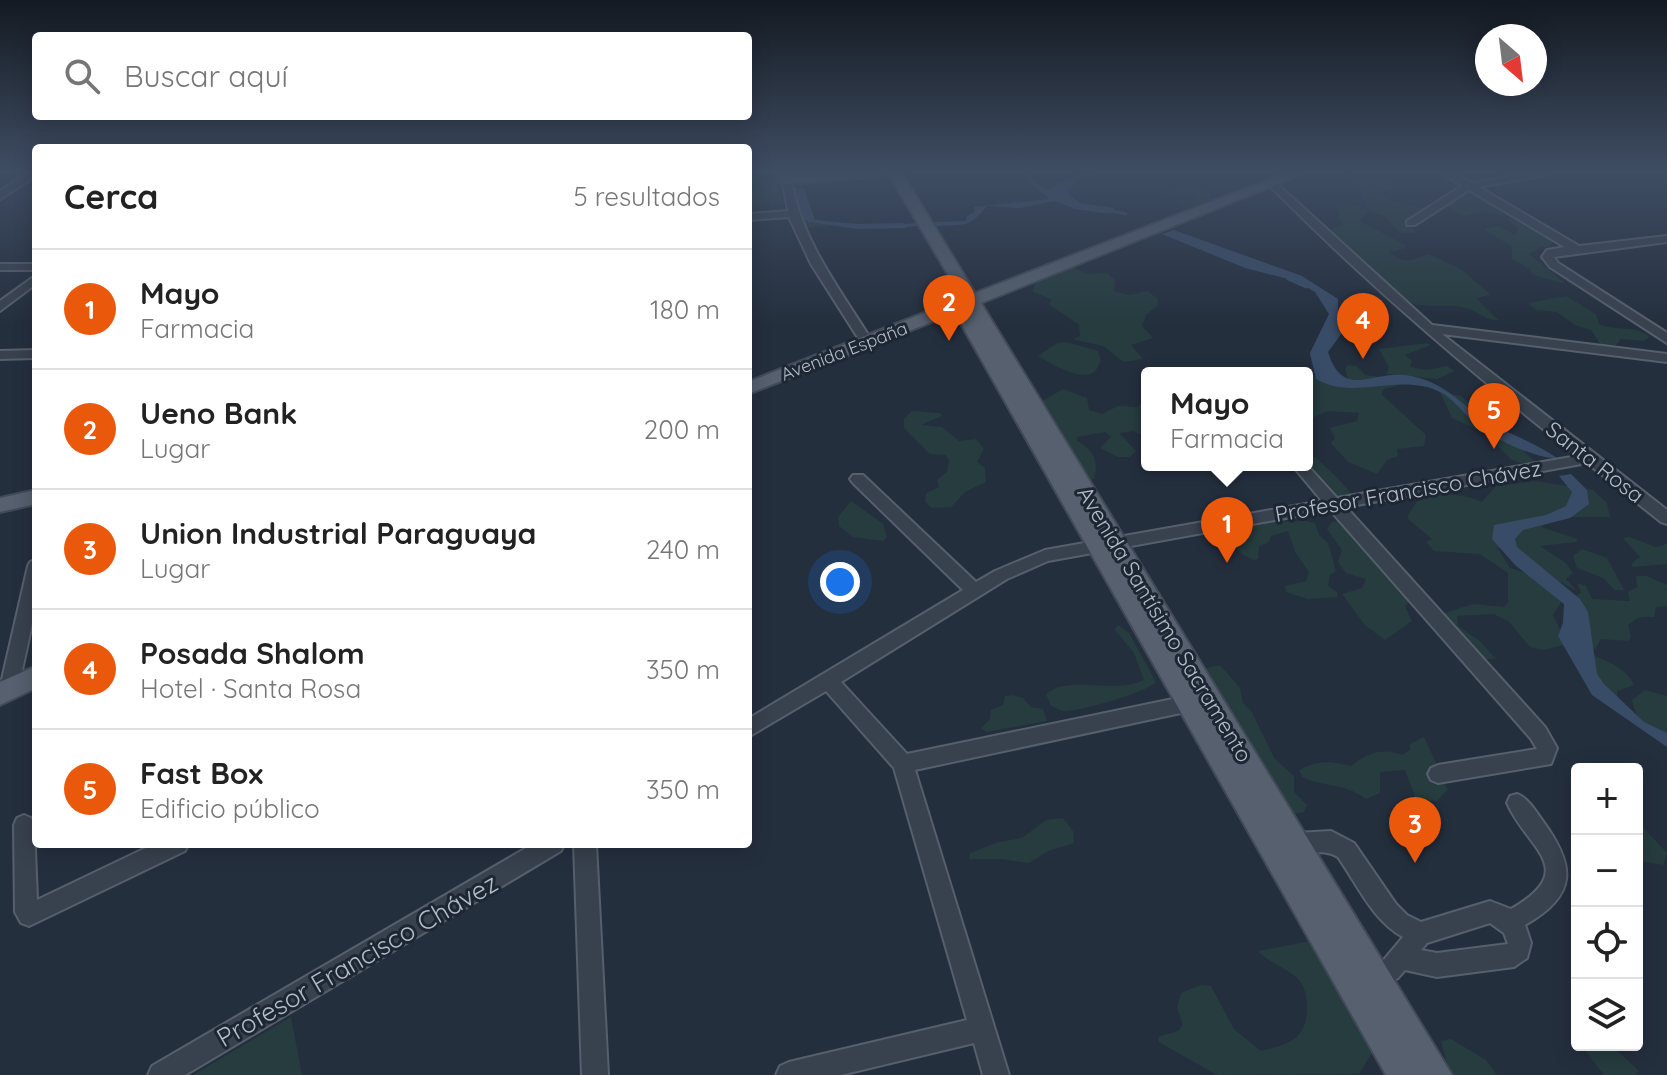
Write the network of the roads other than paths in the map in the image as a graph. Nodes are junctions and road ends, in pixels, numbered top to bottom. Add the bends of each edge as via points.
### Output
1 (797, 223) edge
2 (917, 223) edge
3 (1172, 223) edge
4 (1321, 223) edge
5 (1533, 223) edge
6 (1667, 239) edge
7 (1575, 248) junction
8 (0, 267) edge
9 (32, 267) edge
10 (32, 281) edge
11 (966, 304) junction
12 (0, 307) edge
13 (1426, 328) junction
14 (1667, 339) edge
15 (866, 341) junction
16 (32, 354) edge
17 (0, 355) edge
18 (1667, 358) edge
19 (752, 386) edge
20 (1590, 458) junction
21 (1304, 471) edge
22 (858, 479) dead end
23 (32, 498) edge
24 (0, 505) edge
25 (1335, 506) junction
26 (1667, 518) edge
27 (1107, 545) junction
28 (32, 582) edge
29 (974, 591) junction
30 (32, 678) edge
31 (828, 680) junction
32 (5, 691) edge
33 (1200, 701) junction
34 (752, 727) edge
35 (903, 764) junction
36 (1438, 774) dead end
37 (1517, 803) dead end
38 (24, 825) dead end
39 (1296, 843) junction
40 (169, 848) edge
41 (546, 848) edge
42 (585, 848) edge
43 (1511, 921) junction
44 (1420, 934) junction
45 (1378, 975) junction
46 (981, 1029) junction
47 (161, 1075) edge
48 (595, 1075) edge
49 (789, 1075) edge
50 (996, 1075) edge
51 (1405, 1075) edge
52 (1435, 1075) edge

1 - 15 street
2 - 11 main road, Avenida Santísimo Sacramento
3 - 11 main road, Avenida España
4 - 13 street, Santa Rosa via 1360,271
5 - 7 street
6 - 7 street
7 - 14 street via 1548,255 1554,265
8 - 9 street
10 - 12 street
11 - 15 main road, Avenida España
11 - 27 main road, Avenida Santísimo Sacramento
13 - 18 street
13 - 20 street, Santa Rosa
15 - 19 main road, Avenida España
16 - 17 street
20 - 25 street, Profesor Francisco Chávez
20 - 26 street, Santa Rosa
21 - 25 street
22 - 29 street
23 - 24 main road
25 - 27 street, Profesor Francisco Chávez
25 - 36 street via 1547,748 1544,758
27 - 29 street, Profesor Francisco Chávez via 1023,563
27 - 33 main road, Avenida Santísimo Sacramento
28 - 32 street
29 - 31 street, Profesor Francisco Chávez
30 - 32 main road
31 - 34 street, Profesor Francisco Chávez
31 - 35 street
33 - 35 street
33 - 39 main road, Avenida Santísimo Sacramento
33 - 45 main road, Avenida Santísimo Sacramento
35 - 46 street
37 - 43 street via 1551,850 1558,871 1545,902
38 - 40 street via 29,915
39 - 44 street via 1331,841 1346,850 1388,912
39 - 45 main road, Avenida Santísimo Sacramento
41 - 47 street, Profesor Francisco Chávez
42 - 48 street
43 - 44 street via 1490,912
43 - 45 street via 1521,943 1514,955
44 - 45 street
45 - 51 main road, Avenida Santísimo Sacramento
45 - 52 main road, Avenida Santísimo Sacramento
46 - 49 street
46 - 50 street

